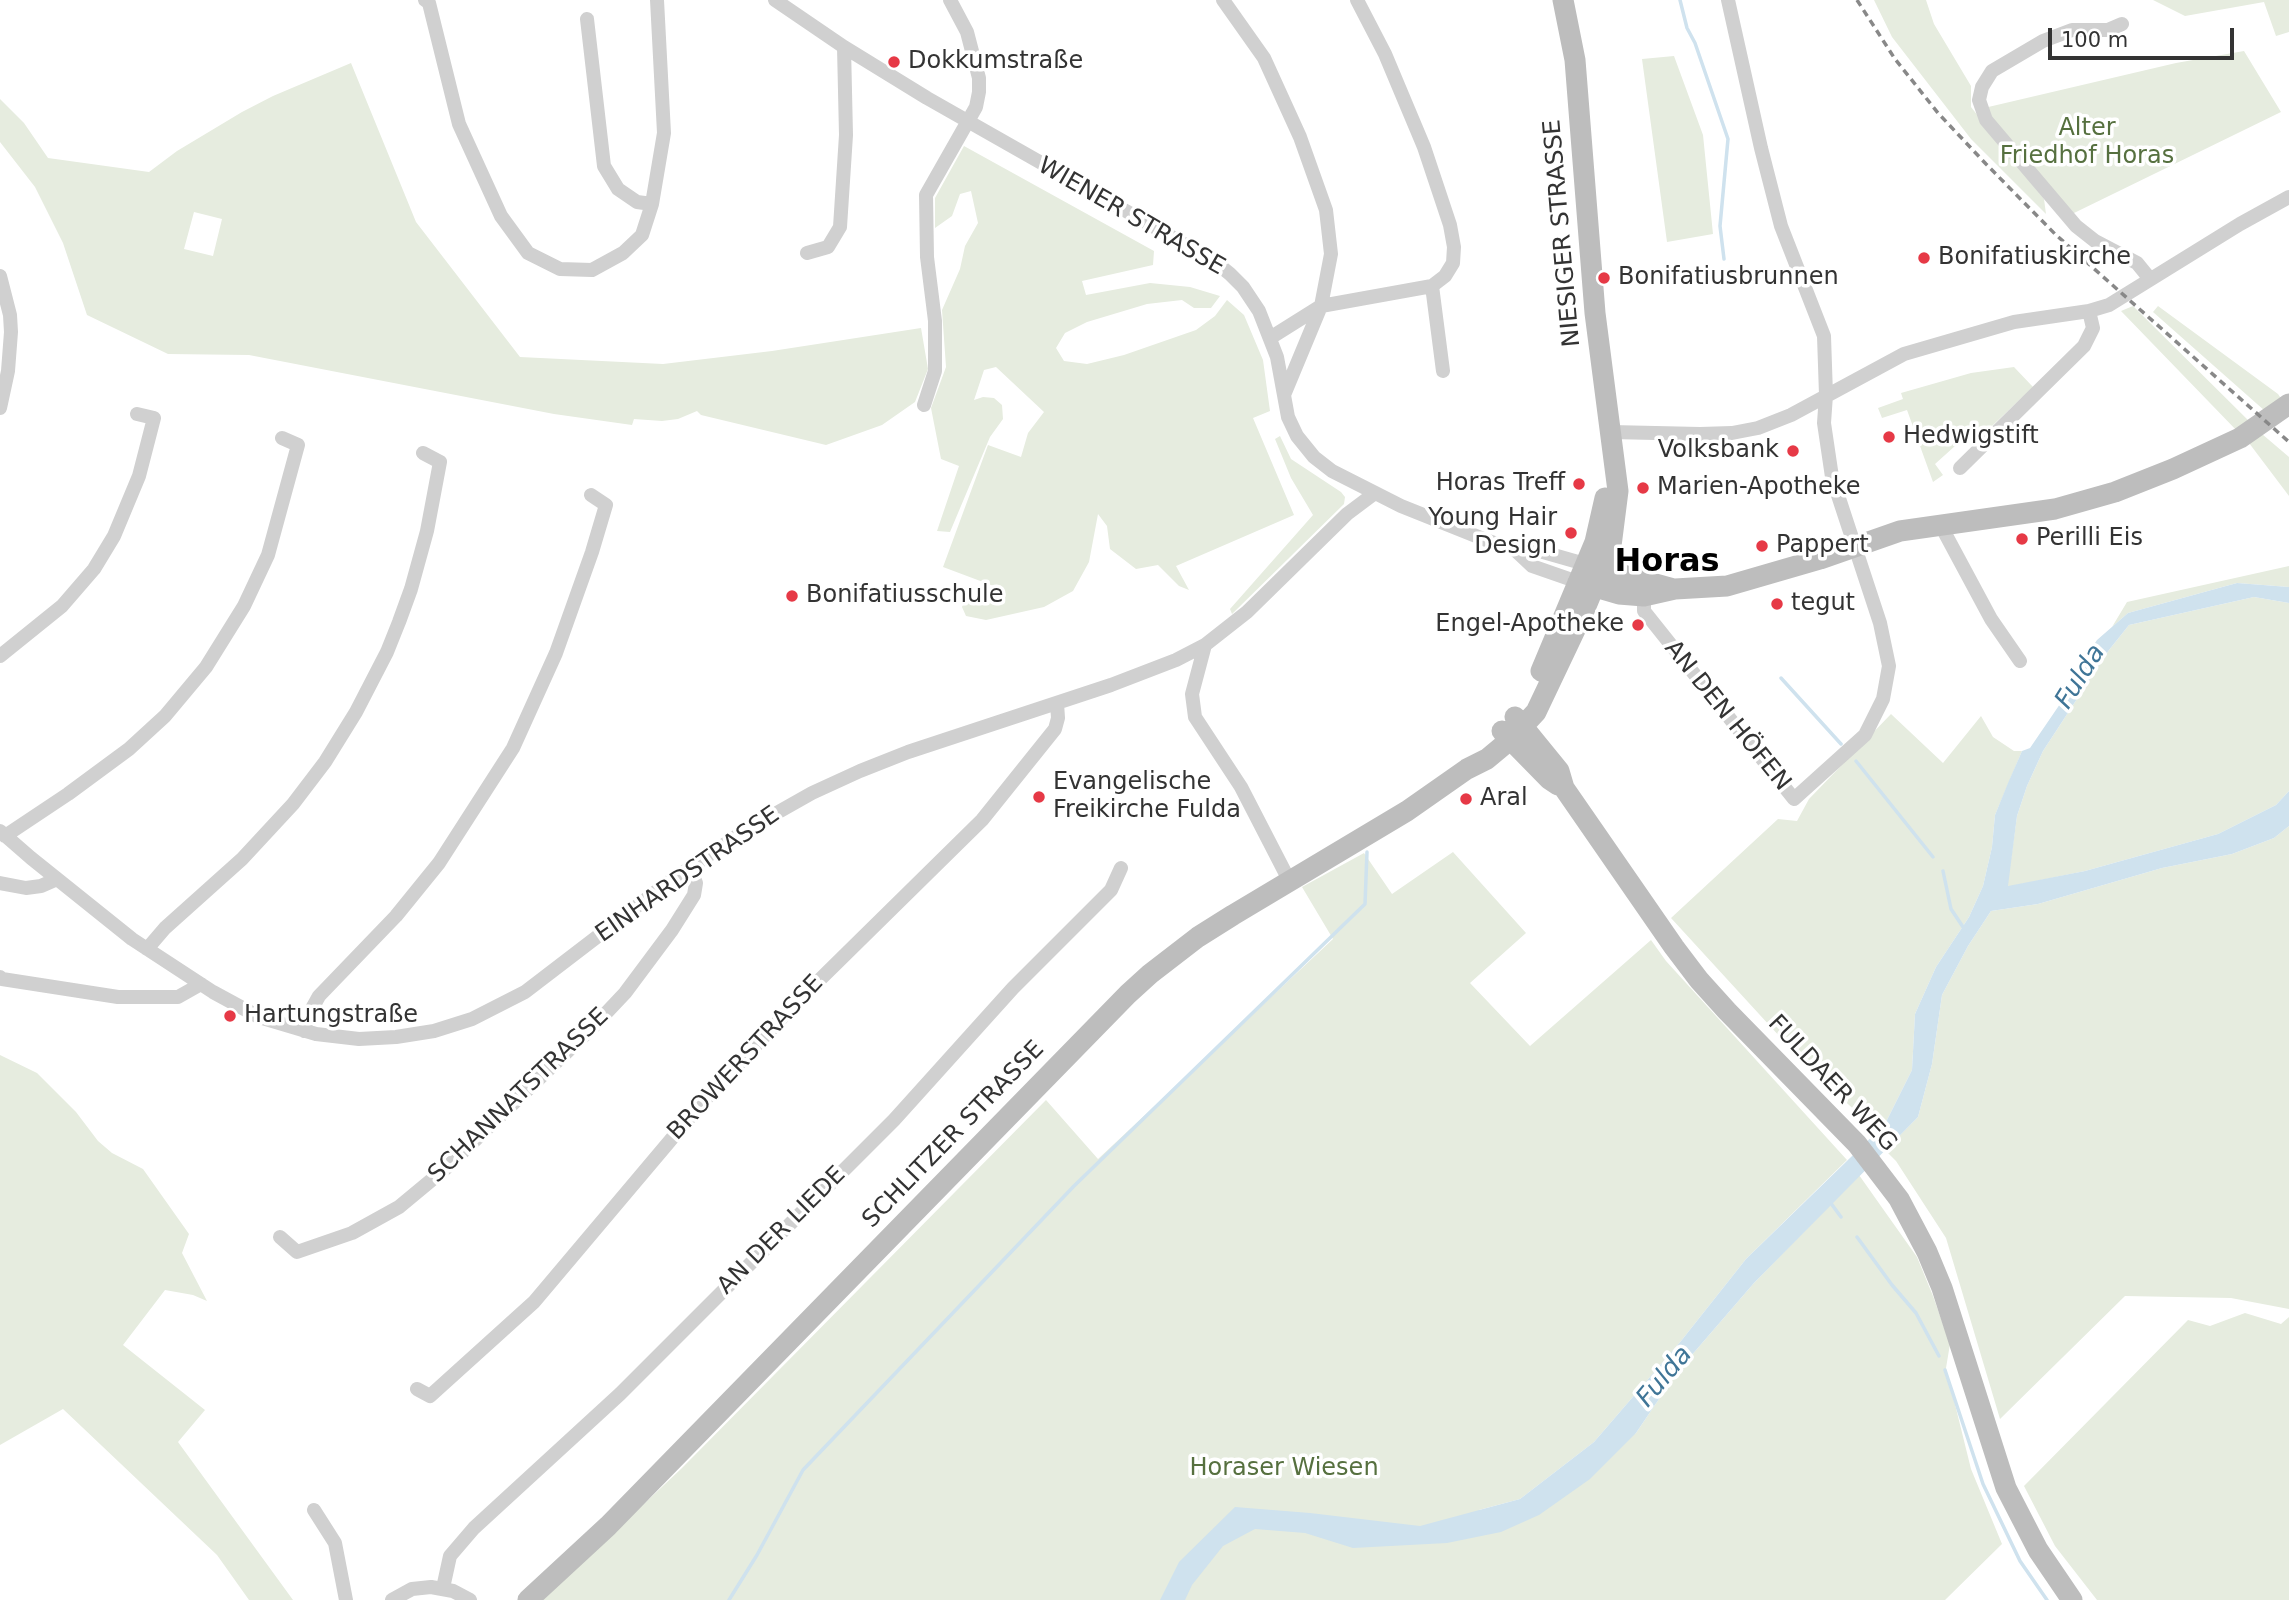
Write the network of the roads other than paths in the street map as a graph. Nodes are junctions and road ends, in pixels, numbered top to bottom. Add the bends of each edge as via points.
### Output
1 (425, 0) edge
2 (657, 0) edge
3 (775, 0) edge
4 (950, 0) edge
5 (1223, 0) edge
6 (1357, 0) edge
7 (1563, 0) edge
8 (1728, 0) edge
9 (587, 19) dead end
10 (2122, 24) dead end
11 (844, 47) junction
12 (967, 122) junction
13 (2289, 197) edge
14 (652, 204) junction
15 (807, 253) dead end
16 (0, 276) edge
17 (2150, 279) junction
18 (1432, 286) junction
19 (1321, 306) junction
20 (2089, 311) junction
21 (1270, 338) junction
22 (1443, 371) dead end
23 (1826, 395) junction
24 (1284, 396) junction
25 (2284, 404) edge
26 (923, 405) dead end
27 (0, 408) edge
28 (137, 414) dead end
29 (1611, 432) junction
30 (282, 438) dead end
31 (423, 453) dead end
32 (1960, 468) dead end
33 (1375, 493) junction
34 (591, 495) dead end
35 (1940, 524) junction
36 (1854, 547) junction
37 (1590, 575) junction
38 (1675, 589) junction
39 (1644, 596) junction
40 (1205, 645) junction
41 (0, 656) edge
42 (2020, 661) dead end
43 (1057, 703) junction
44 (1513, 728) junction
45 (3, 834) edge
46 (1121, 868) dead end
47 (690, 869) junction
48 (57, 879) junction
49 (1290, 882) junction
50 (0, 883) edge
51 (147, 950) junction
52 (0, 977) edge
53 (201, 984) junction
54 (304, 1031) junction
55 (281, 1237) dead end
56 (417, 1389) dead end
57 (314, 1510) dead end
58 (443, 1588) junction
59 (346, 1600) edge
60 (392, 1600) edge
61 (470, 1600) edge
62 (528, 1600) edge
63 (2072, 1600) edge

1 - 14 street via 458,124 502,216 528,253 560,269 592,270 623,253 642,235
2 - 14 street via 664,133
3 - 11 street, WIENER STRASSE
4 - 12 street via 967,32 979,78 976,107
5 - 19 street via 1264,58 1326,210 1331,254
6 - 18 street via 1424,147 1450,225 1453,263
7 - 29 main road, NIESIGER STRASSE via 1575,60 1595,313
8 - 23 street via 1781,226 1824,336
9 - 14 street via 604,166 618,189 636,202
10 - 17 street via 2108,30 2072,30 2043,41 1992,71 1979,100 1986,120 2076,226 2137,263
11 - 12 street, WIENER STRASSE
11 - 15 street via 846,135 840,227 828,247
12 - 21 street, WIENER STRASSE via 1214,261 1243,287
12 - 26 street via 926,195 935,371
13 - 17 street
16 - 27 street via 12,341
17 - 20 street via 2118,300
18 - 19 street
18 - 22 street
19 - 21 street
19 - 24 street
20 - 23 street via 2014,322 1904,354
20 - 32 street via 2093,328 2084,346
21 - 24 street, WIENER STRASSE
23 - 29 street via 1791,415 1732,433
23 - 36 street via 1824,423 1832,477
24 - 33 street, WIENER STRASSE via 1297,436 1314,457
25 - 35 main road via 2240,438 2115,492 2024,515
28 - 41 street via 154,418 139,476 114,536 94,569 62,606
29 - 37 main road, NIESIGER STRASSE via 1617,510 1613,537
30 - 45 street via 299,445 278,525 255,585 206,667 165,716 129,749
31 - 51 street via 440,462 427,531 399,621 356,712 293,804
33 - 37 street, WIENER STRASSE via 1515,550 1532,566
33 - 40 street, EINHARDSTRASSE
34 - 54 street via 606,505 592,552 556,653 513,748 439,863 396,916 318,996
35 - 36 main road via 1900,531
35 - 42 street via 1991,619
36 - 38 main road via 1727,586
36 - 39 street, AN DEN HÖFEN via 1889,666 1883,699 1865,735 1794,799 1644,611
37 - 38 main road
37 - 39 main road via 1619,594
37 - 44 main road, SCHLITZER STRASSE via 1539,707
38 - 39 main road
40 - 43 street, EINHARDSTRASSE via 1136,676
40 - 49 street via 1192,694 1195,717 1241,787
43 - 47 street, EINHARDSTRASSE via 908,752 835,782 766,818
43 - 56 street, BROWERSTRASSE via 1055,729 982,820 826,972 701,1104 534,1302 430,1396
44 - 49 main road, SCHLITZER STRASSE via 1484,747 1467,769 1407,811
44 - 63 main road, FULDAER WEG via 1549,779 1564,788 1699,979 1857,1144 1899,1199 1942,1288 2006,1488 2038,1550
45 - 48 street, EINHARDSTRASSE
46 - 58 street, AN DER LIEDE via 1111,890 1013,988 894,1120 620,1394 474,1528 450,1556
47 - 54 street, EINHARDSTRASSE via 533,987 472,1019 415,1035 378,1039
47 - 55 street, SCHANNATSTRASSE via 696,883 691,901 625,993 438,1175 399,1207 352,1233 297,1252
48 - 50 street via 26,888
48 - 51 street, EINHARDSTRASSE
49 - 62 main road, SCHLITZER STRASSE via 1198,937 1128,994 608,1527
51 - 53 street, EINHARDSTRASSE
52 - 53 street via 118,996 178,997
53 - 54 street, EINHARDSTRASSE via 259,1017
57 - 59 street via 335,1544
58 - 60 street via 412,1589
58 - 61 street

